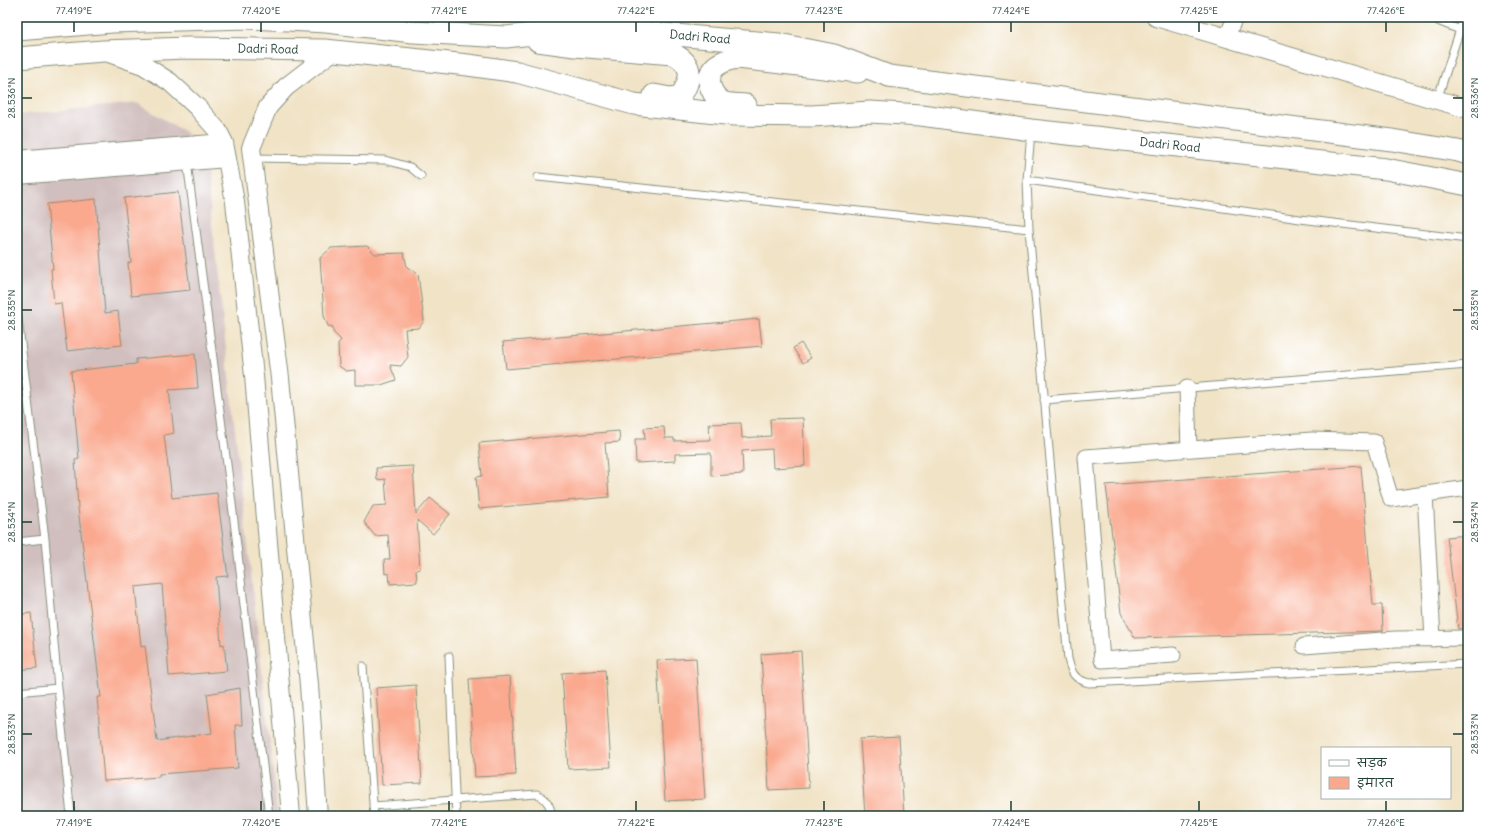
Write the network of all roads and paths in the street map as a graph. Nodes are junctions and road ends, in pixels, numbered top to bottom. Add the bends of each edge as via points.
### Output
1 (247, 17) edge
2 (1156, 17) edge
3 (1235, 17) edge
4 (1428, 17) edge
5 (1464, 17) edge
6 (156, 19) edge
7 (17, 30) edge
8 (1460, 30) junction
9 (506, 37) junction
10 (1227, 37) junction
11 (103, 51) junction
12 (333, 51) junction
13 (17, 58) edge
14 (517, 72) junction
15 (889, 76) junction
16 (1437, 100) junction
17 (1468, 109) edge
18 (870, 112) junction
19 (1031, 130) junction
20 (226, 150) junction
21 (186, 153) junction
22 (1468, 154) edge
23 (253, 158) junction
24 (17, 160) edge
25 (17, 175) edge
26 (421, 176) dead end
27 (538, 177) dead end
28 (1027, 180) junction
29 (1468, 185) edge
30 (1029, 229) junction
31 (262, 232) junction
32 (239, 235) junction
33 (1468, 239) edge
34 (17, 311) edge
35 (1468, 364) edge
36 (25, 371) junction
37 (17, 372) edge
38 (1187, 388) junction
39 (1044, 400) junction
40 (1189, 449) junction
41 (1468, 488) edge
42 (1425, 494) junction
43 (45, 539) junction
44 (17, 542) edge
45 (1433, 638) junction
46 (1468, 638) edge
47 (1304, 646) dead end
48 (1173, 655) dead end
49 (449, 656) dead end
50 (1468, 664) edge
51 (363, 666) dead end
52 (58, 688) junction
53 (17, 692) edge
54 (455, 800) junction
55 (374, 806) junction
56 (71, 816) edge
57 (269, 816) edge
58 (291, 816) edge
59 (318, 816) edge
60 (374, 816) edge
61 (456, 816) edge
62 (552, 816) edge

1 - 6 main road, Dadri Road
1 - 9 main road, Dadri Road via 326,22 413,32
2 - 10 street
3 - 10 street
4 - 8 lane
5 - 8 lane
6 - 7 main road, Dadri Road
8 - 16 lane
9 - 14 main road, Dadri Road via 673,54 684,59 690,79 681,96 670,98 586,80
9 - 15 main road, Dadri Road via 576,30 641,32 779,44 834,55
10 - 16 street
11 - 12 main road, Dadri Road via 195,48
11 - 13 main road, Dadri Road
11 - 20 street via 143,64 170,82 197,107 222,136
12 - 14 main road, Dadri Road via 468,64
12 - 23 street via 286,88 268,107 251,148
14 - 18 main road, Dadri Road via 634,104 734,116 812,116
15 - 18 main road, Dadri Road via 738,58 726,60 714,69 709,81 713,95 724,103 759,106 805,105
15 - 22 main road, Dadri Road via 1392,140
16 - 17 street
18 - 19 main road, Dadri Road
19 - 28 lane
19 - 29 main road, Dadri Road via 1386,169
20 - 21 street
20 - 32 street
21 - 24 street
21 - 25 street
21 - 57 lane via 230,487
23 - 26 lane via 385,160 410,168
23 - 31 street
27 - 30 lane
28 - 30 lane
28 - 33 lane via 1300,220
30 - 39 lane
31 - 32 street
31 - 59 street via 280,378 309,685
32 - 58 street via 254,376
34 - 36 lane
35 - 38 lane
36 - 37 lane
36 - 43 lane
38 - 39 lane
38 - 40 street
39 - 50 lane via 1068,659 1071,671 1078,680 1089,683
40 - 42 street via 1312,440 1374,442 1391,499
40 - 48 street via 1086,457 1102,660
41 - 42 street
42 - 45 street
43 - 44 lane
43 - 52 lane
45 - 46 street
45 - 47 street
49 - 54 lane
51 - 55 lane
52 - 53 lane
52 - 56 lane
54 - 55 lane
54 - 61 lane
54 - 62 lane via 537,794 550,804
55 - 60 lane

